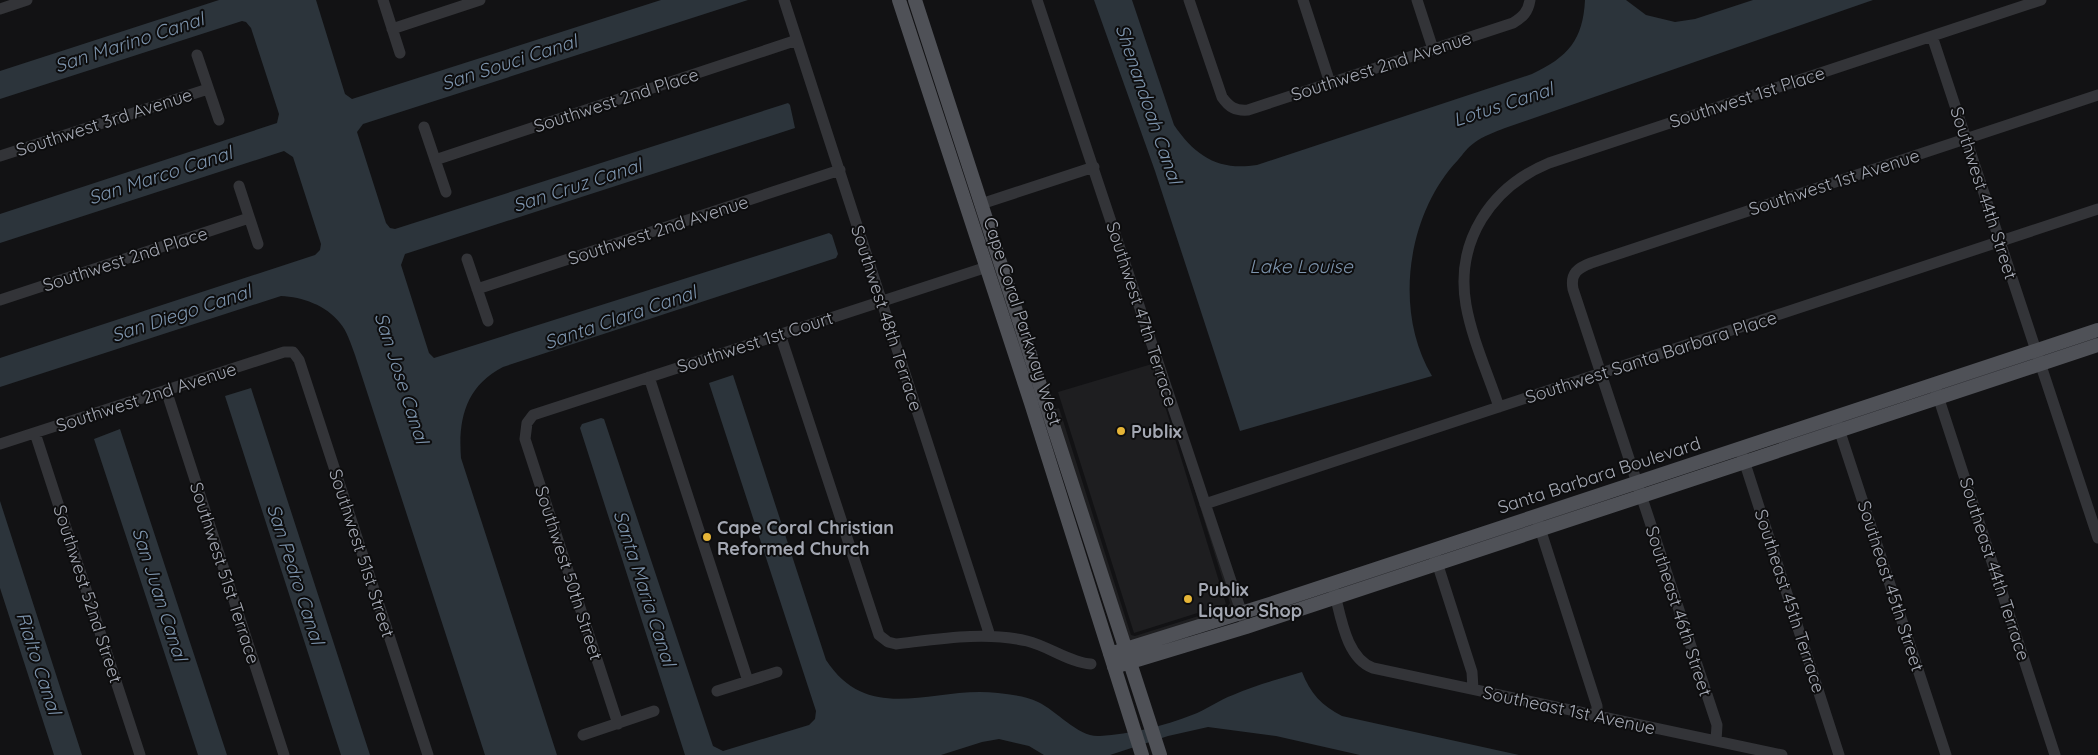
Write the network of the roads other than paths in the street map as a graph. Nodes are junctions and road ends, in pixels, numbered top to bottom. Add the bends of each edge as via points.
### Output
1 (26, 0) edge
2 (383, 0) edge
3 (480, 0) edge
4 (784, 0) edge
5 (899, 0) edge
6 (915, 0) edge
7 (1037, 0) edge
8 (1189, 0) edge
9 (1303, 0) edge
10 (1417, 0) edge
11 (2041, 0) edge
12 (1529, 4) edge
13 (0, 9) edge
14 (392, 29) junction
15 (1932, 36) junction
16 (797, 40) junction
17 (1433, 49) junction
18 (400, 53) dead end
19 (197, 55) dead end
20 (1330, 83) junction
21 (208, 89) junction
22 (2098, 95) edge
23 (937, 118) junction
24 (219, 120) dead end
25 (424, 127) dead end
26 (1966, 139) junction
27 (0, 156) edge
28 (435, 160) junction
29 (1094, 167) junction
30 (840, 170) junction
31 (239, 186) dead end
32 (446, 192) dead end
33 (981, 204) junction
34 (2098, 209) edge
35 (249, 218) junction
36 (2000, 241) junction
37 (258, 244) dead end
38 (467, 259) dead end
39 (987, 267) junction
40 (1574, 274) joint
41 (477, 289) junction
42 (0, 300) edge
43 (882, 300) junction
44 (488, 321) dead end
45 (2098, 330) edge
46 (780, 334) junction
47 (2098, 345) edge
48 (2036, 350) junction
49 (292, 352) joint
50 (1029, 353) junction
51 (2041, 364) junction
52 (1601, 374) junction
53 (650, 377) junction
54 (1934, 384) junction
55 (166, 390) junction
56 (1939, 398) junction
57 (1031, 403) junction
58 (1499, 406) junction
59 (1835, 417) junction
60 (527, 423) joint
61 (1840, 430) junction
62 (35, 433) junction
63 (0, 444) edge
64 (1740, 448) junction
65 (1744, 462) junction
66 (1638, 482) junction
67 (1075, 491) junction
68 (1642, 496) junction
69 (1205, 504) junction
70 (1536, 516) junction
71 (1540, 530) junction
72 (2098, 538) edge
73 (1433, 550) junction
74 (1438, 564) junction
75 (1332, 583) junction
76 (1336, 597) junction
77 (1241, 612) junction
78 (1246, 627) junction
79 (990, 636) junction
80 (1128, 655) junction
81 (1149, 656) junction
82 (1112, 660) junction
83 (1091, 664) dead end
84 (777, 672) dead end
85 (748, 681) junction
86 (1473, 689) junction
87 (717, 691) dead end
88 (654, 711) dead end
89 (1597, 716) junction
90 (1152, 722) junction
91 (618, 724) junction
92 (583, 735) dead end
93 (1716, 741) junction
94 (1161, 749) edge
95 (1141, 753) edge
96 (140, 755) edge
97 (284, 755) edge
98 (428, 755) edge
99 (1782, 755) edge
100 (1839, 755) edge
101 (1946, 755) edge
102 (2055, 755) edge

1 - 13 street
2 - 14 street
3 - 14 street
4 - 16 street, Southwest 48th Terrace
5 - 23 main road, Cape Coral Parkway West
6 - 33 main road, Cape Coral Parkway West
7 - 29 street, Southwest 47th Terrace
8 - 20 street, Southwest 2nd Avenue via 1222,98 1228,106 1239,111 1248,110
9 - 20 street
10 - 17 street
11 - 15 street, Southwest 1st Place
12 - 17 street, Southwest 2nd Avenue via 1521,18 1513,23
14 - 18 street
15 - 26 street, Southwest 44th Street
15 - 58 street, Southwest 1st Place via 1539,167 1505,189 1476,228 1465,263 1466,304
16 - 28 street, Southwest 2nd Place
16 - 30 street, Southwest 48th Terrace
17 - 20 street, Southwest 2nd Avenue
19 - 21 street, Southwest 3rd Avenue
21 - 24 street, Southwest 3rd Avenue
21 - 27 street, Southwest 3rd Avenue
22 - 26 street, Southwest 1st Avenue
23 - 33 main road via 948,130 972,198
23 - 39 main road, Cape Coral Parkway West
25 - 28 street
26 - 36 street, Southwest 44th Street
26 - 40 street, Southwest 1st Avenue via 1591,263
28 - 32 street
29 - 33 street
29 - 69 street, Southwest 47th Terrace
30 - 41 street, Southwest 2nd Avenue
30 - 43 street, Southwest 48th Terrace
31 - 35 street
33 - 50 main road, Cape Coral Parkway West
34 - 36 street, Southwest Santa Barbara Place
35 - 37 street
35 - 42 street, Southwest 2nd Place
36 - 48 street, Southwest 44th Street
36 - 52 street, Southwest Santa Barbara Place
38 - 41 street
39 - 43 street, Southwest 1st Court
39 - 50 main road via 997,276 1020,345
39 - 57 main road, Cape Coral Parkway West
40 - 52 street, Southeast 46th Street via 1573,289
41 - 44 street
43 - 46 street, Southwest 1st Court
43 - 79 street, Southwest 48th Terrace
45 - 48 main road, Santa Barbara Boulevard
46 - 53 street, Southwest 1st Court
46 - 79 street via 878,635 896,644
47 - 51 main road, Santa Barbara Boulevard
48 - 51 street, Southwest 44th Street
48 - 54 main road, Santa Barbara Boulevard
49 - 55 street, Southwest 2nd Avenue
49 - 98 street, Southwest 51st Street via 300,360
50 - 67 main road, Cape Coral Parkway West
51 - 56 main road, Santa Barbara Boulevard
51 - 72 street, Southwest 44th Street
52 - 58 street, Southwest Santa Barbara Place
52 - 66 street, Southeast 46th Street
53 - 60 street, Southwest 1st Court via 533,415
53 - 85 street
54 - 56 street, Southeast 44th Terrace
54 - 59 main road, Santa Barbara Boulevard
55 - 62 street, Southwest 2nd Avenue
55 - 97 street, Southwest 51st Terrace
56 - 61 main road, Santa Barbara Boulevard
56 - 102 street, Southeast 44th Terrace
57 - 67 main road via 1042,418 1062,481
57 - 82 main road, Cape Coral Parkway West
58 - 69 street, Southwest Santa Barbara Place
59 - 61 street, Southeast 45th Street
59 - 64 main road, Santa Barbara Boulevard
60 - 91 street, Southwest 50th Street via 525,439
61 - 65 main road, Santa Barbara Boulevard
61 - 101 street, Southeast 45th Street
62 - 63 street, Southwest 2nd Avenue
62 - 96 street, Southwest 52nd Street
64 - 65 street, Southeast 45th Terrace
64 - 66 main road, Santa Barbara Boulevard
65 - 68 main road, Santa Barbara Boulevard
65 - 100 street, Southeast 45th Terrace
66 - 68 street, Southeast 46th Street
66 - 70 main road, Santa Barbara Boulevard
67 - 80 main road, Cape Coral Parkway West
68 - 71 main road, Santa Barbara Boulevard
68 - 93 street, Southeast 46th Street via 1717,724
69 - 77 street, Southwest 47th Terrace
70 - 71 street
70 - 73 main road, Santa Barbara Boulevard
71 - 74 main road, Santa Barbara Boulevard
71 - 89 street via 1597,706
73 - 74 street
73 - 75 main road, Santa Barbara Boulevard
74 - 76 main road, Santa Barbara Boulevard
74 - 86 street via 1472,672
75 - 76 street
75 - 77 main road, Santa Barbara Boulevard
76 - 78 main road, Santa Barbara Boulevard
76 - 86 street, Southeast 1st Avenue via 1358,659 1373,668
77 - 78 street, Southwest 47th Terrace
77 - 80 main road, Santa Barbara Boulevard
78 - 81 main road, Santa Barbara Boulevard
79 - 83 street via 1038,644
80 - 81 main road, Santa Barbara Boulevard
80 - 82 main road, Santa Barbara Boulevard
80 - 90 main road, Cape Coral Parkway West
81 - 90 main road via 1139,671
82 - 95 main road, Cape Coral Parkway West
84 - 85 street
85 - 87 street
86 - 89 street, Southeast 1st Avenue
88 - 91 street
89 - 93 street, Southeast 1st Avenue
90 - 94 main road
91 - 92 street
93 - 99 street, Southeast 1st Avenue

